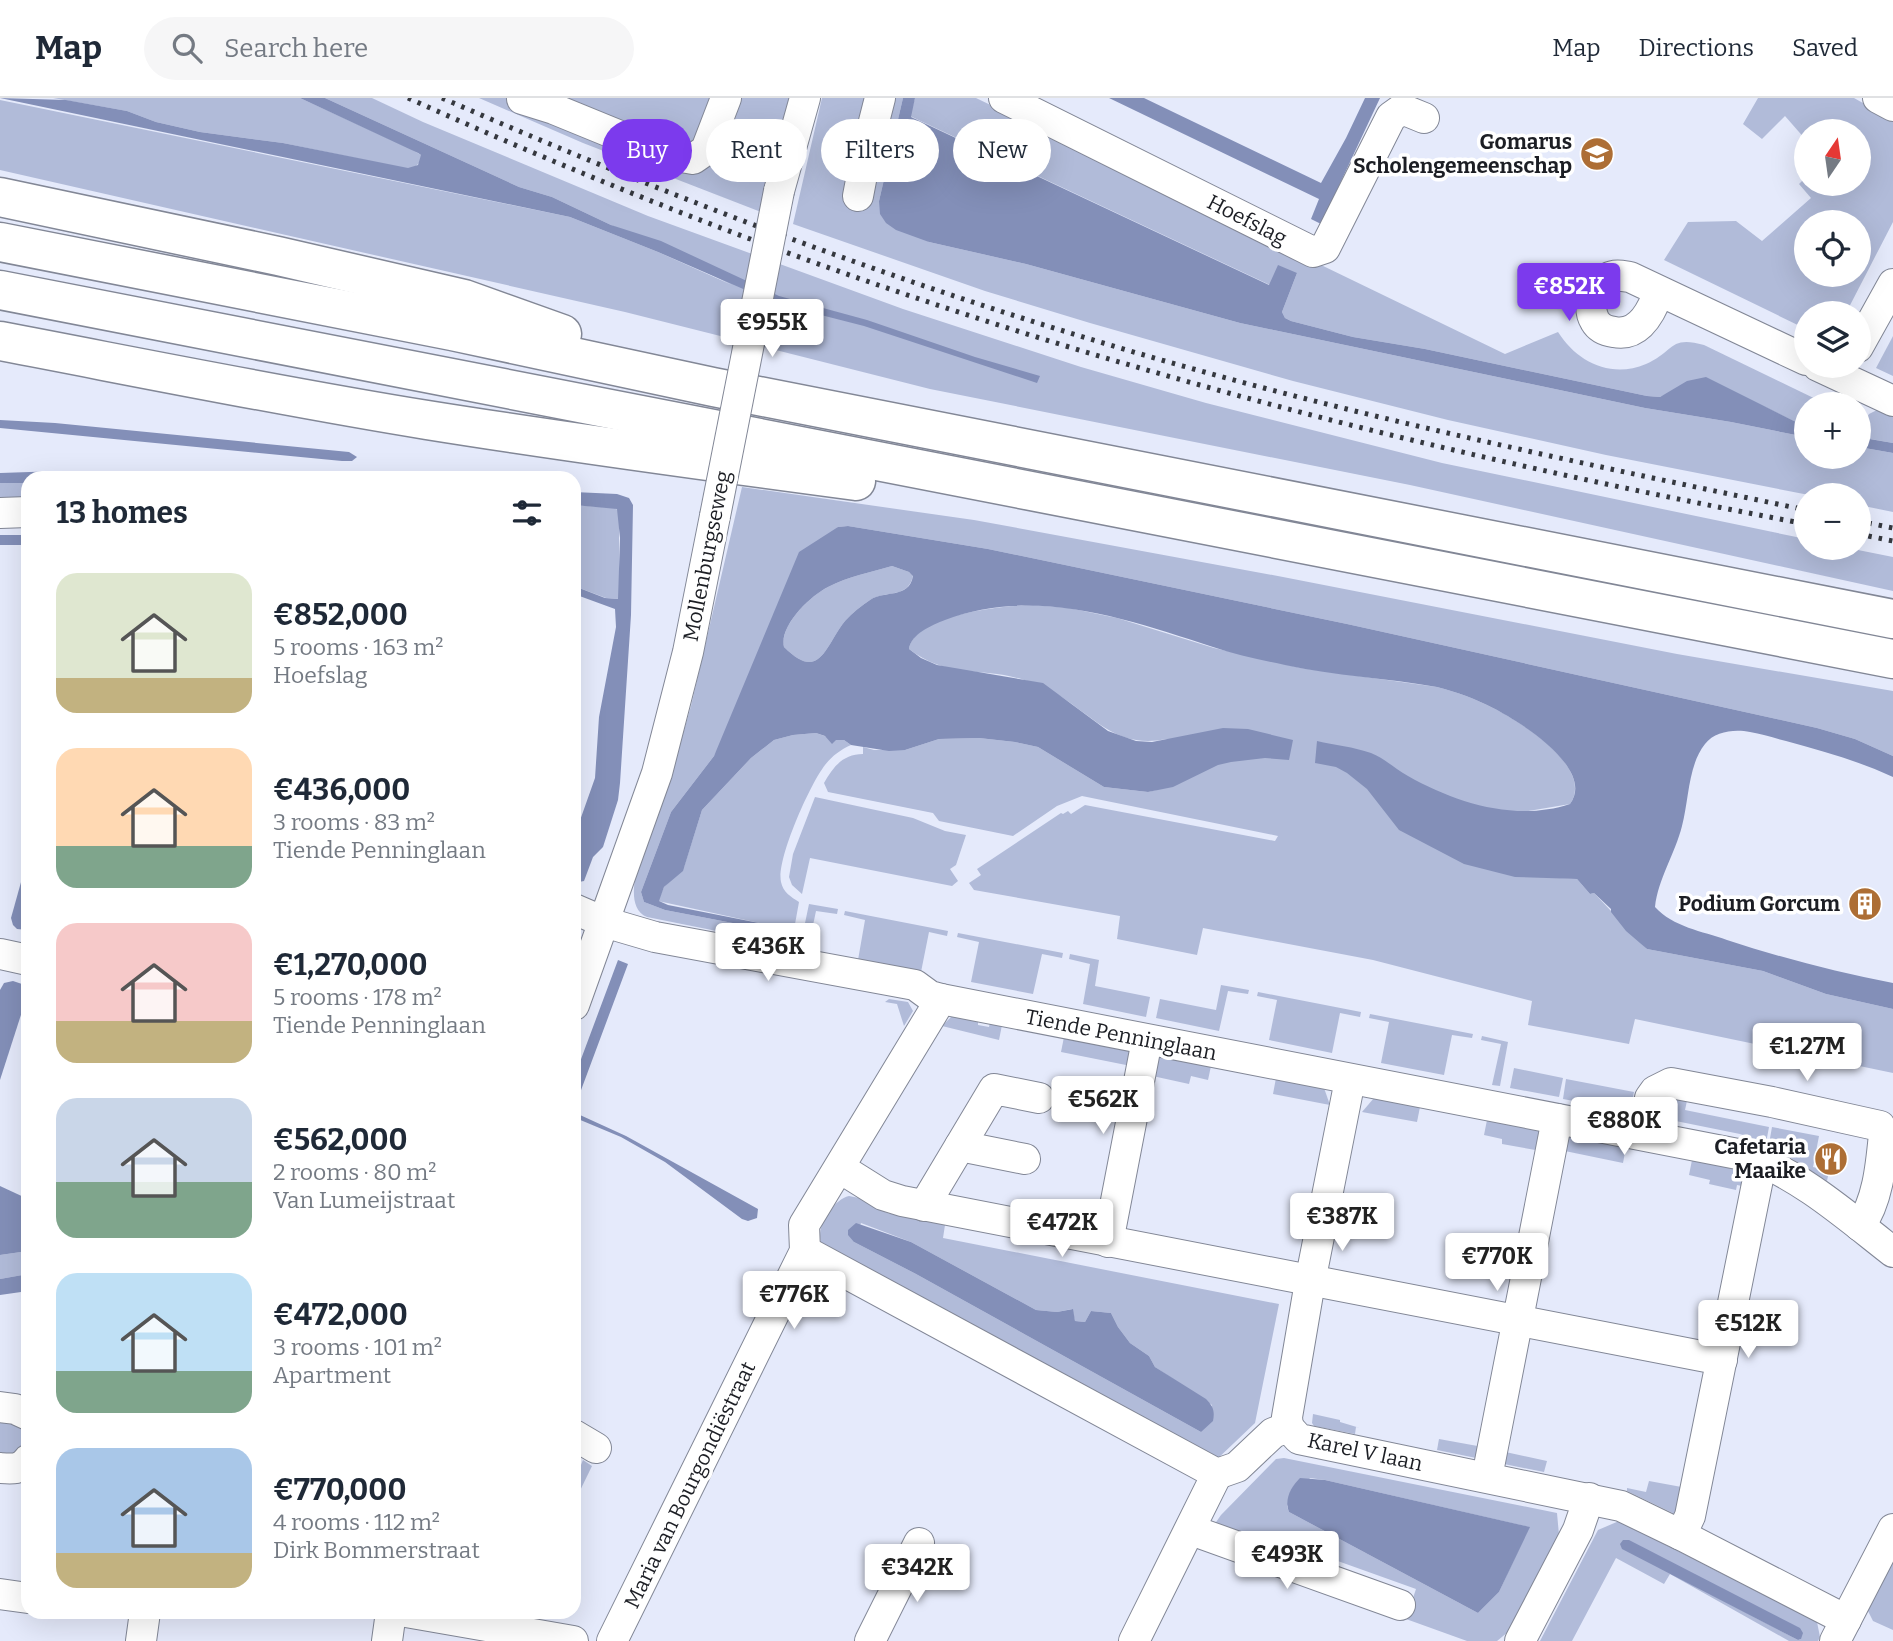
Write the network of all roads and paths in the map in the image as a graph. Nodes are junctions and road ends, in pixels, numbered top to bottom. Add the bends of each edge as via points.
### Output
1 (726, 98) edge
2 (805, 98) edge
3 (880, 98) edge
4 (1004, 98) edge
5 (1878, 98) edge
6 (522, 99) edge
7 (1893, 106) edge
8 (1418, 110) dead end
9 (858, 196) dead end
10 (0, 197) edge
11 (0, 242) edge
12 (1893, 284) edge
13 (0, 290) edge
14 (1659, 291) dead end
15 (1871, 324) edge
16 (0, 341) edge
17 (1794, 354) edge
18 (1852, 378) edge
19 (713, 387) junction
20 (1893, 401) edge
21 (991, 483) junction
22 (21, 512) edge
23 (0, 513) edge
24 (1893, 619) edge
25 (1893, 659) edge
26 (581, 912) edge
27 (604, 922) junction
28 (0, 954) edge
29 (21, 958) edge
30 (581, 985) edge
31 (941, 999) junction
32 (1147, 1040) junction
33 (1350, 1080) junction
34 (1040, 1098) dead end
35 (1557, 1119) junction
36 (1643, 1135) junction
37 (960, 1146) junction
38 (1025, 1159) dead end
39 (1766, 1163) junction
40 (840, 1168) junction
41 (924, 1206) junction
42 (1860, 1226) junction
43 (1108, 1242) junction
44 (805, 1251) junction
45 (1893, 1252) edge
46 (1310, 1282) junction
47 (1518, 1320) junction
48 (1722, 1360) junction
49 (0, 1407) edge
50 (21, 1412) edge
51 (1288, 1427) junction
52 (21, 1467) edge
53 (0, 1468) edge
54 (1217, 1474) junction
55 (1487, 1477) junction
56 (1589, 1498) junction
57 (1893, 1529) edge
58 (1191, 1530) junction
59 (1681, 1535) junction
60 (919, 1543) dead end
61 (0, 1594) edge
62 (21, 1597) edge
63 (1400, 1605) dead end
64 (390, 1619) edge
65 (499, 1620) edge
66 (1841, 1631) edge
67 (387, 1641) edge
68 (573, 1641) edge
69 (612, 1641) edge
70 (870, 1641) edge
71 (1133, 1641) edge
72 (1520, 1641) edge

1 - 6 street via 706,150 693,159 664,154
2 - 27 street, Mollenburgseweg, bridge via 779,191 673,716
3 - 9 street
4 - 8 street, Hoefslag via 1313,252 1325,248 1391,117 1402,109
5 - 7 street
10 - 19 highway via 464,299
11 - 19 highway
12 - 15 street
13 - 21 highway
14 - 17 street
16 - 21 highway via 412,418 657,455 906,488
18 - 20 street
19 - 24 highway
21 - 25 highway
22 - 23 street
26 - 27 street, Tiende Penninglaan
27 - 30 street, Mollenburgseweg
27 - 31 street, Tiende Penninglaan via 655,937 915,985
28 - 29 street
31 - 32 street, Tiende Penninglaan
31 - 40 street, Maria van Bourgondiëstraat
32 - 33 street, Tiende Penninglaan
32 - 43 street
33 - 35 street, Tiende Penninglaan
33 - 46 street
34 - 37 street via 994,1089
35 - 36 street, Tiende Penninglaan
35 - 47 street
36 - 39 street, Tiende Penninglaan
36 - 42 street via 1650,1098 1671,1083 1880,1126 1884,1140 1871,1210
37 - 38 street
37 - 41 street
39 - 42 street, Tiende Penninglaan
39 - 48 street via 1758,1178
40 - 41 street via 883,1195
40 - 44 street, Maria van Bourgondiëstraat via 804,1225
41 - 43 street
42 - 45 street, Tiende Penninglaan
43 - 46 street
44 - 54 street
44 - 69 street, Maria van Bourgondiëstraat
46 - 47 street
46 - 51 street
47 - 48 street
47 - 55 street
48 - 59 street
49 - 50 street
51 - 54 street, Karel V laan via 1273,1433 1237,1467
51 - 55 street, Karel V laan via 1299,1439
52 - 53 street
54 - 58 street
55 - 56 street, Karel V laan
56 - 59 street, Karel V laan via 1621,1506
56 - 72 street via 1578,1530
57 - 66 street
58 - 63 street
58 - 71 street
59 - 66 street, Karel V laan
60 - 70 street
61 - 62 street
64 - 67 street
65 - 68 street

